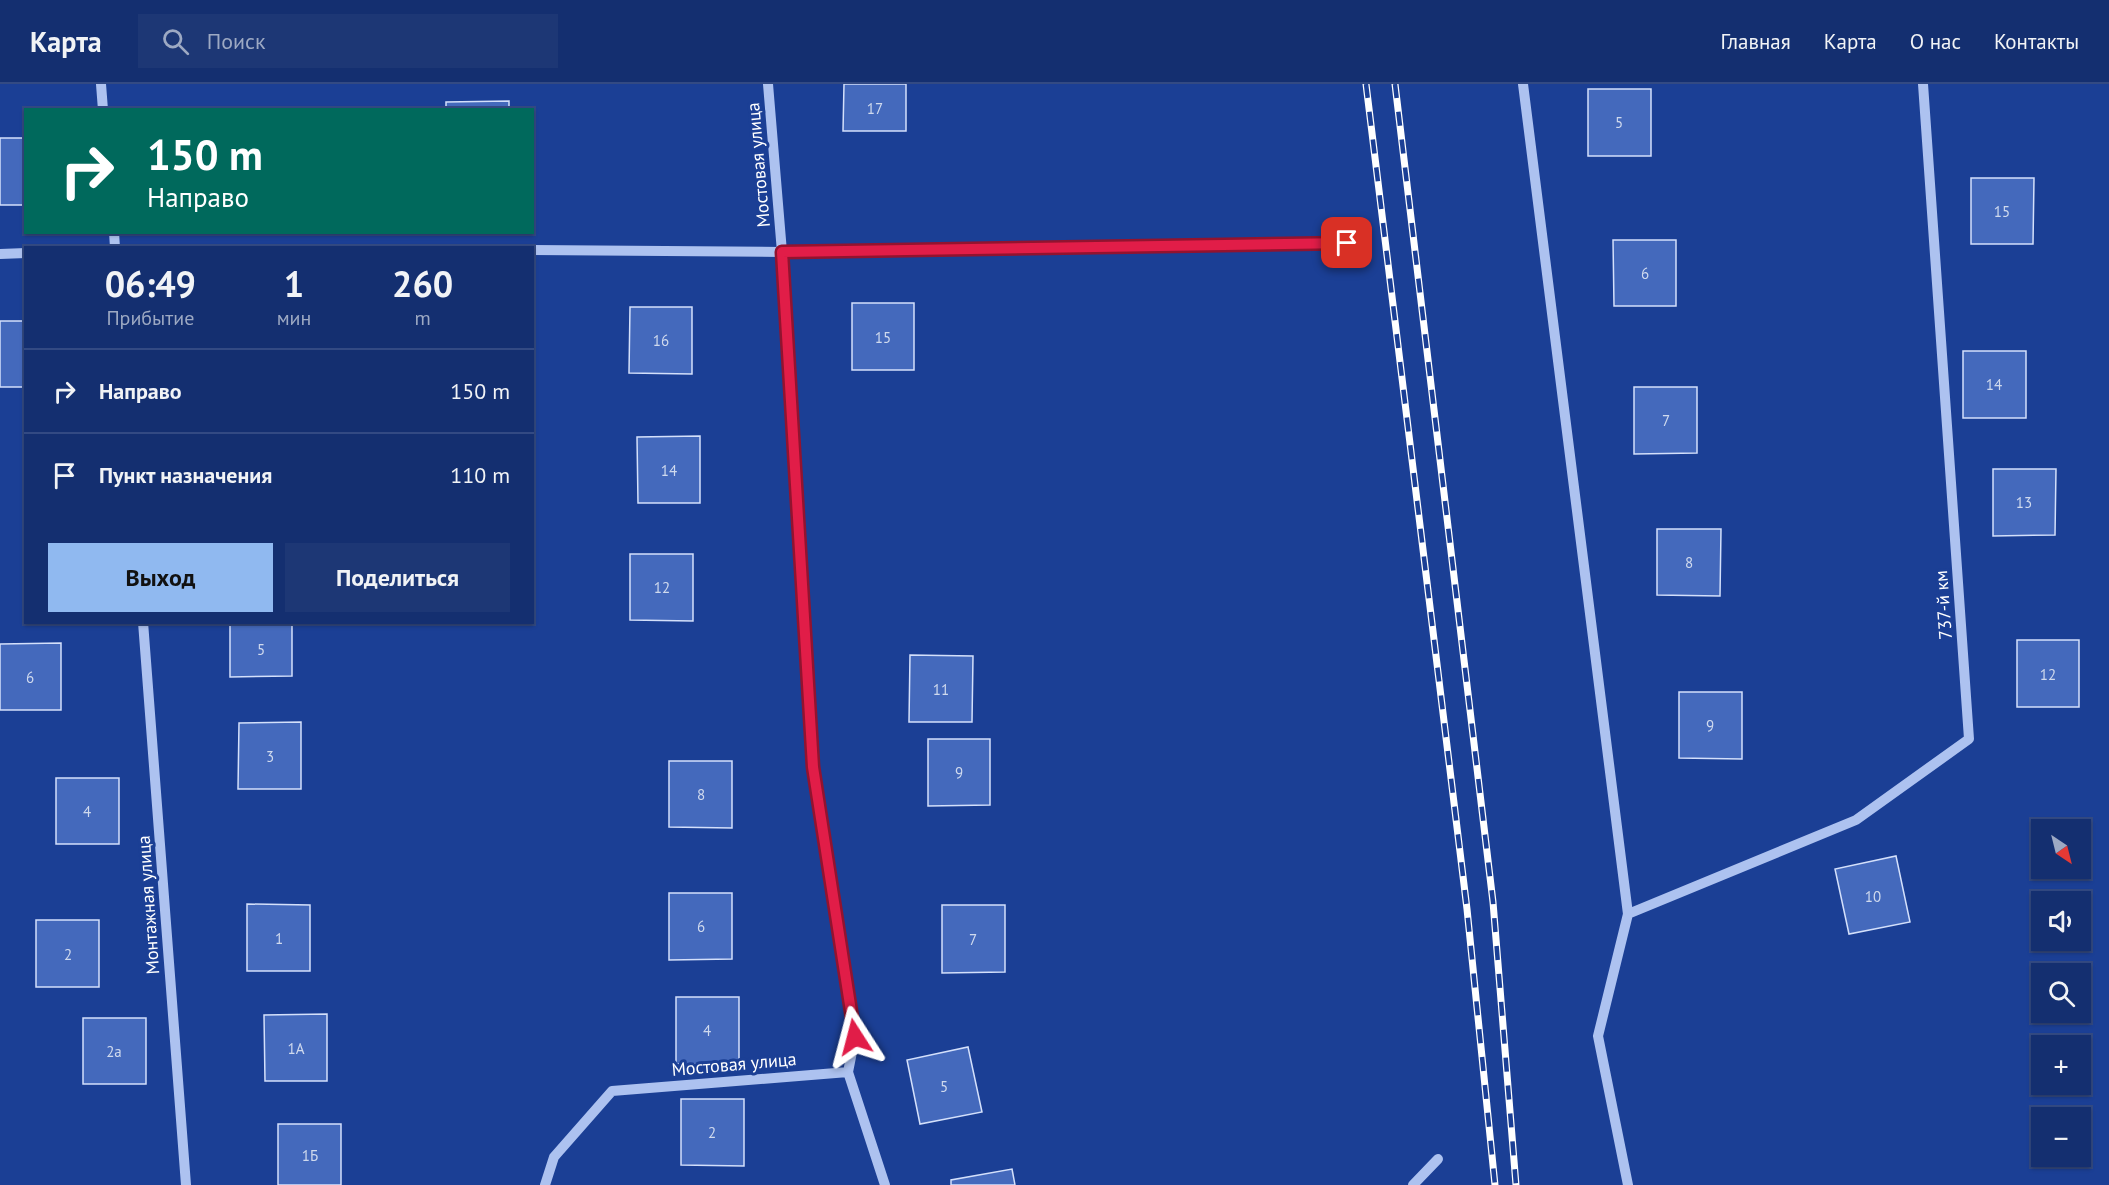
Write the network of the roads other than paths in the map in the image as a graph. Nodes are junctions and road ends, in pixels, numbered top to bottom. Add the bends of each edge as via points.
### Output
1 (101, 84) edge
2 (768, 84) edge
3 (1523, 84) edge
4 (1923, 84) edge
5 (104, 108) edge
6 (1347, 243) dead end
7 (534, 250) edge
8 (782, 252) junction
9 (24, 253) edge
10 (0, 254) edge
11 (143, 624) edge
12 (1628, 914) junction
13 (848, 1072) junction
14 (1438, 1160) dead end
15 (186, 1185) edge
16 (545, 1185) edge
17 (885, 1185) edge
18 (1413, 1185) edge
19 (1628, 1185) edge

1 - 5 street
2 - 8 street, Мостовая улица
3 - 12 street
4 - 12 street, 737-й км via 1969,739 1856,820
6 - 8 street
7 - 8 street
8 - 13 street, Мостовая улица via 813,767 855,1037
9 - 10 street
11 - 15 street, Монтажная улица
12 - 19 street via 1598,1036
13 - 16 street, Мостовая улица via 612,1091 554,1157
13 - 17 street
14 - 18 street

